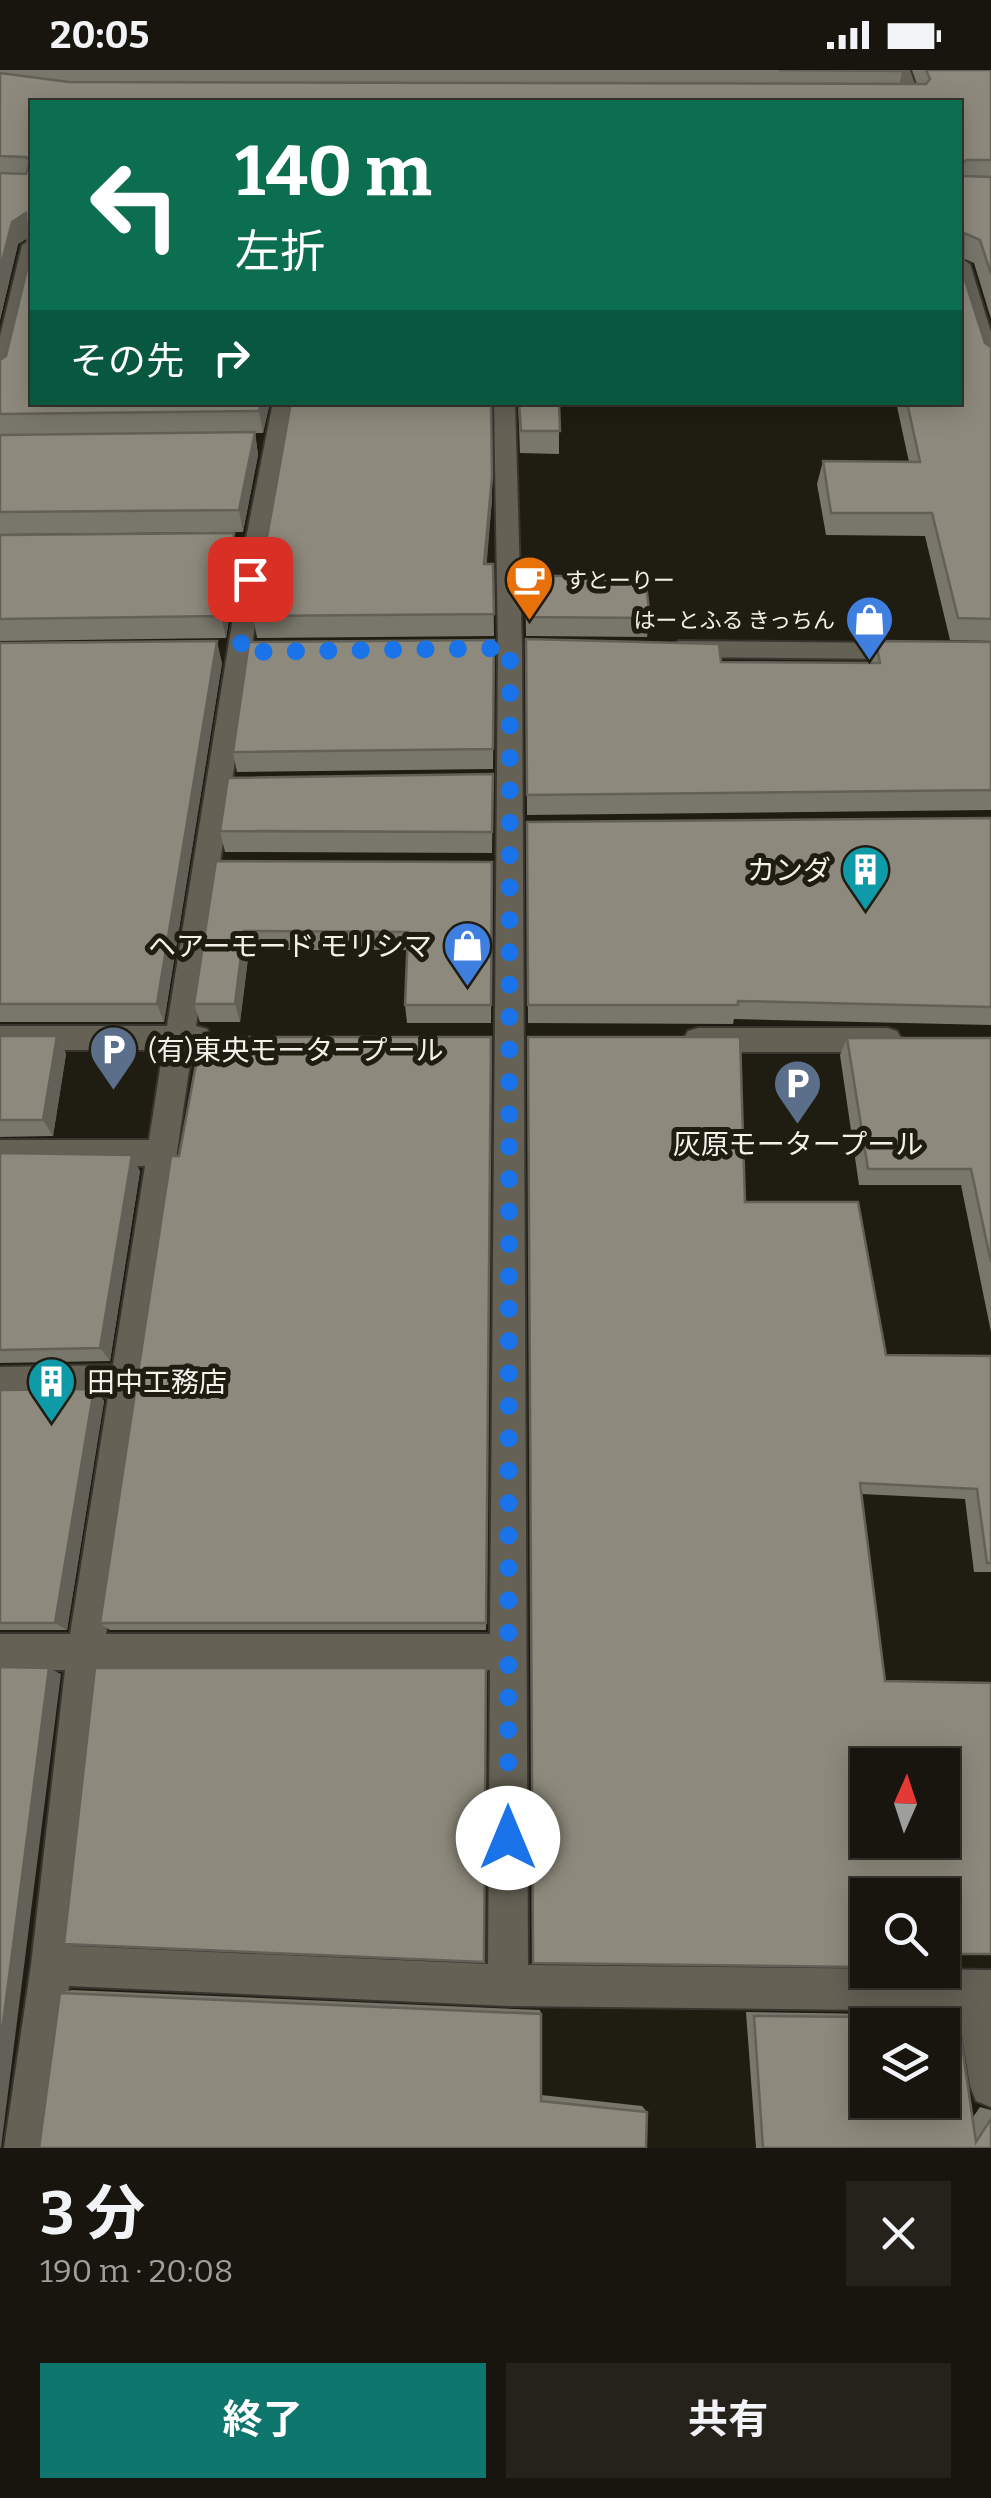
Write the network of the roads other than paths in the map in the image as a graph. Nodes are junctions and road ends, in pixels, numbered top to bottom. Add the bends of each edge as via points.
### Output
1 (902, 70) edge
2 (912, 100) edge
3 (30, 253) edge
4 (962, 270) edge
5 (975, 310) edge
6 (30, 360) edge
7 (991, 365) edge
8 (2, 369) edge
9 (283, 405) edge
10 (504, 405) edge
11 (664, 649) edge
12 (991, 652) edge
13 (0, 1038) edge
14 (180, 1038) junction
15 (218, 1038) edge
16 (472, 1040) edge
17 (664, 1040) edge
18 (914, 1040) edge
19 (520, 1041) junction
20 (0, 1153) edge
21 (162, 1153) junction
22 (127, 1381) junction
23 (0, 1382) edge
24 (0, 1652) edge
25 (507, 1652) junction
26 (84, 1653) junction
27 (51, 1965) junction
28 (508, 1986) junction
29 (984, 1991) edge
30 (991, 2086) edge
31 (26, 2148) edge

1 - 2 street
3 - 8 street
4 - 5 street
5 - 7 street
6 - 8 street
9 - 14 street via 267,444 246,543 228,786
10 - 19 street via 510,648 500,782 519,829 501,868
11 - 12 street
13 - 14 street
14 - 15 street
14 - 21 street
16 - 19 street
17 - 18 street
19 - 25 street
20 - 21 street
21 - 22 street
22 - 23 street
22 - 26 street
24 - 26 street
25 - 26 street
25 - 28 street
26 - 27 street
27 - 28 street
27 - 31 street
28 - 29 street
29 - 30 street

